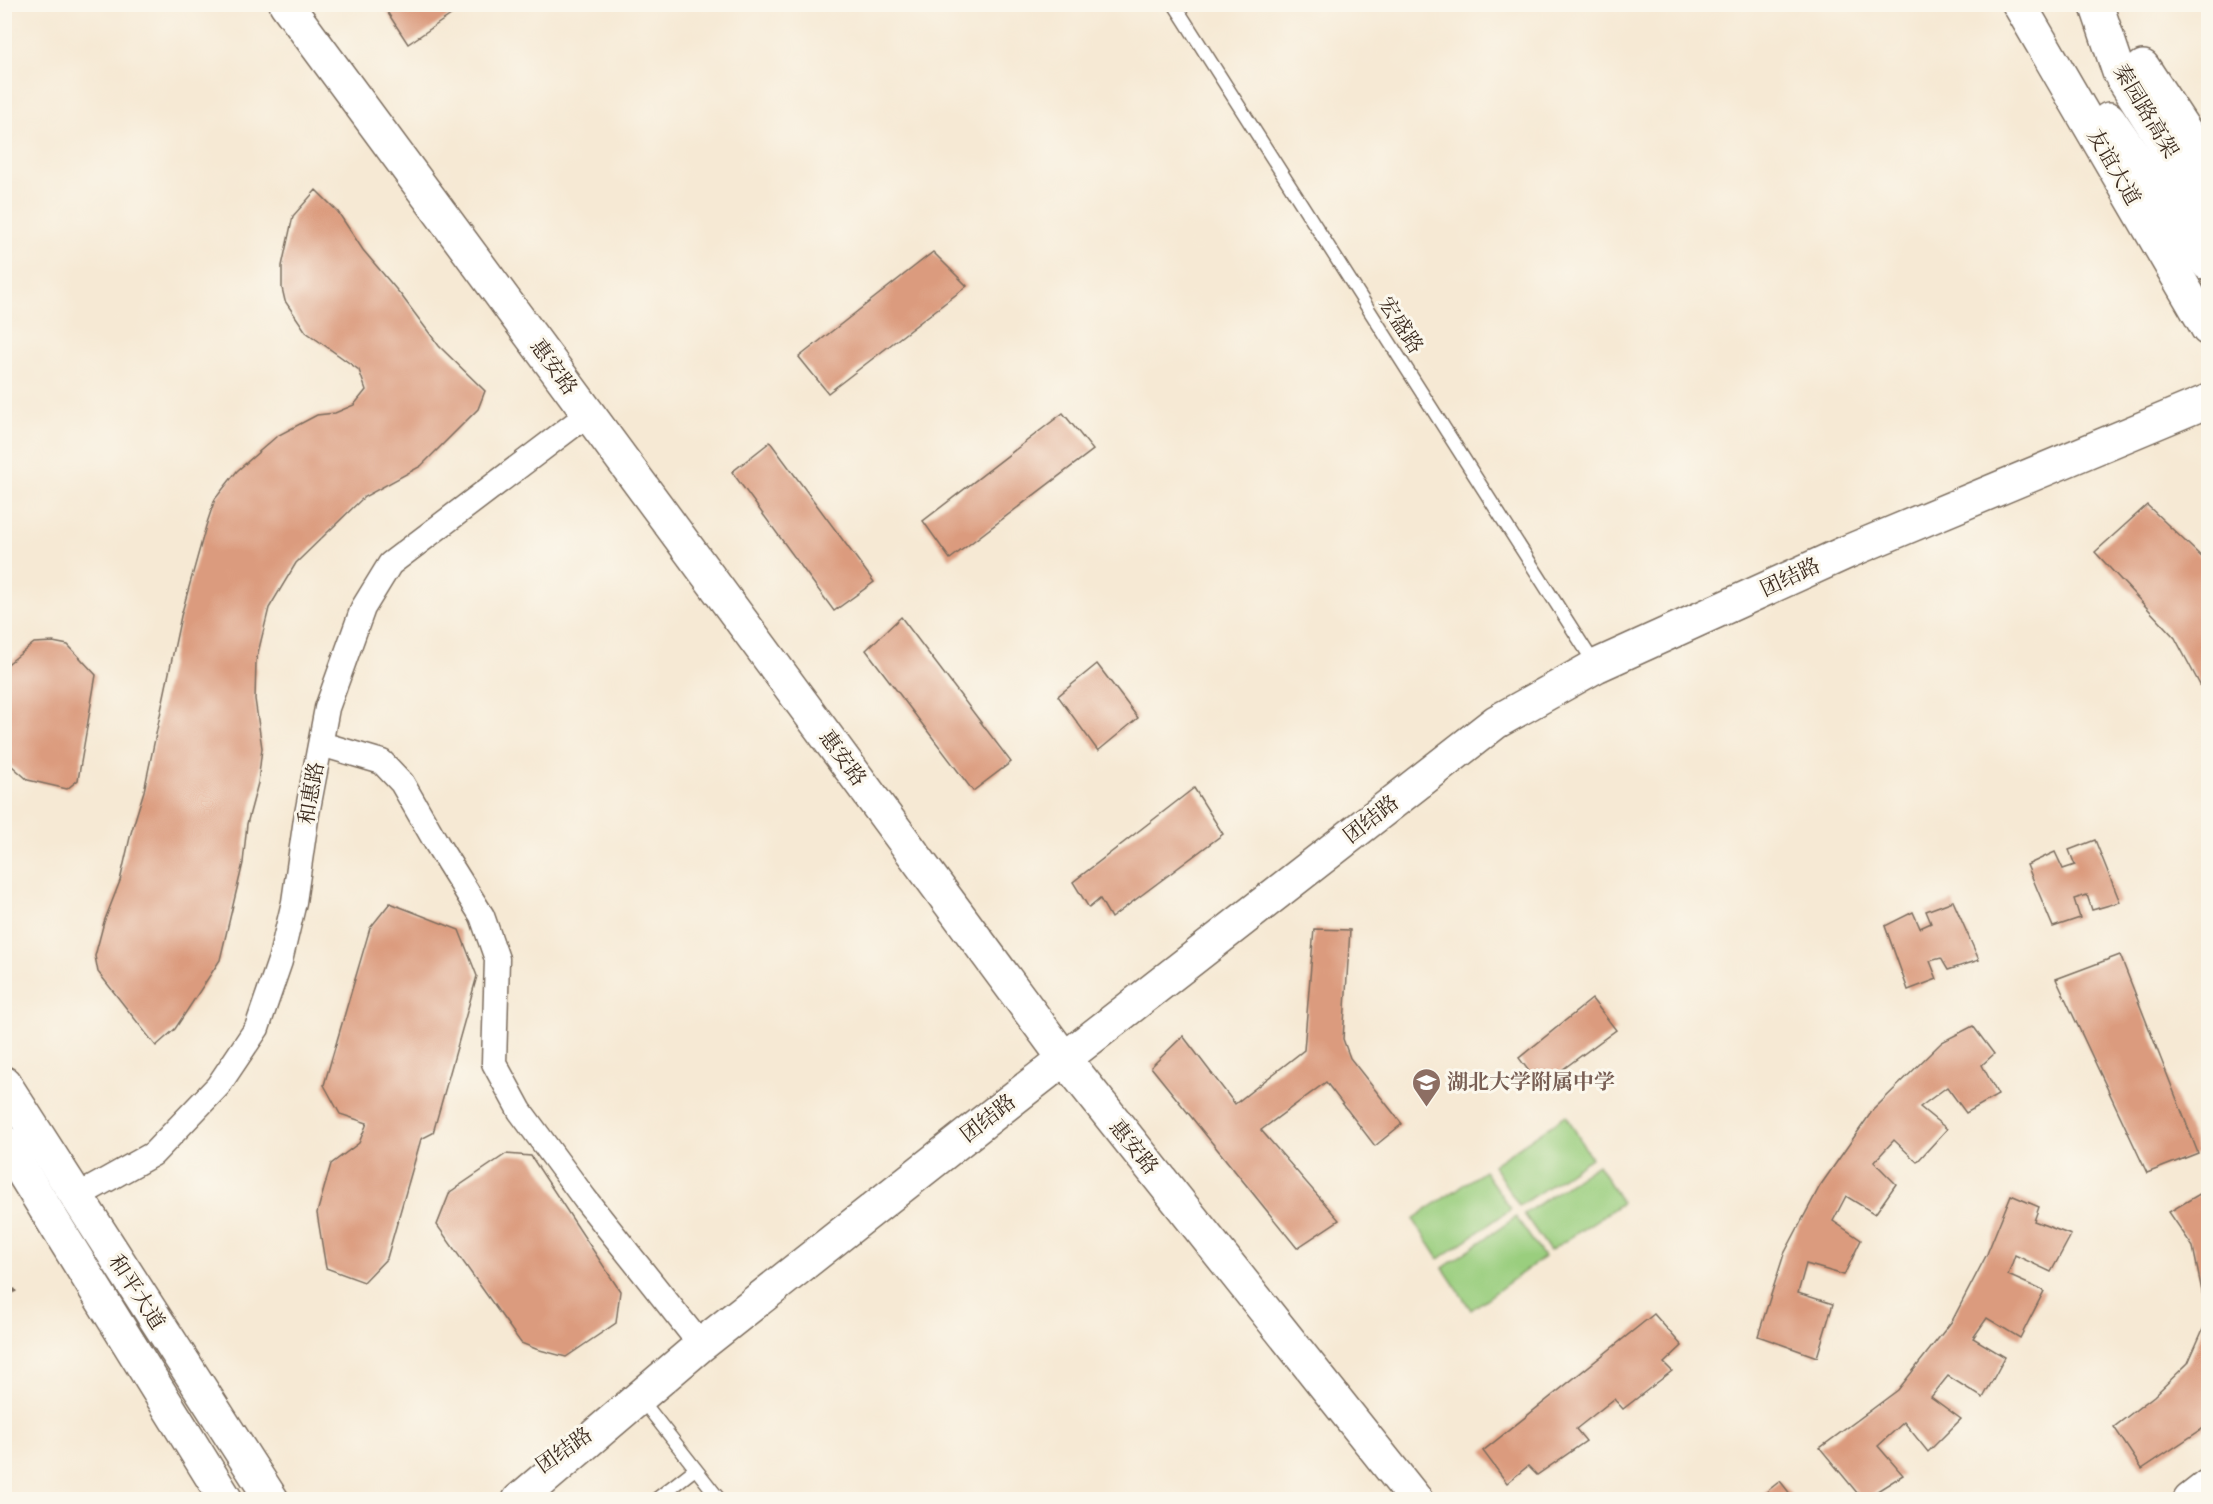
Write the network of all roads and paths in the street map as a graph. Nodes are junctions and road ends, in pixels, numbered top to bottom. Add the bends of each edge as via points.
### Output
1 (286, 4) edge
2 (1174, 4) edge
3 (2098, 4) edge
4 (2025, 15) edge
5 (2208, 165) edge
6 (2208, 211) edge
7 (2208, 264) edge
8 (2208, 329) edge
9 (2208, 401) edge
10 (588, 414) junction
11 (1596, 666) junction
12 (321, 744) junction
13 (1064, 1058) junction
14 (4, 1083) edge
15 (4, 1142) edge
16 (76, 1197) junction
17 (19, 1288) dead end
18 (4, 1296) edge
19 (701, 1345) junction
20 (636, 1398) junction
21 (695, 1469) junction
22 (2208, 1485) edge
23 (718, 1499) edge
24 (226, 1500) edge
25 (272, 1500) edge
26 (494, 1500) edge
27 (519, 1500) edge
28 (655, 1500) edge
29 (1416, 1500) edge
30 (2190, 1500) edge

1 - 10 street, 惠安路
2 - 11 lane, 宏盛路
3 - 5 street
3 - 6 street, 秦园路高架 via 2119,72
4 - 7 street, 秦园路高架 via 2091,92
4 - 8 street, 友谊大道
9 - 11 street, 团结路 via 1847,552
10 - 12 street, 和惠路 via 390,564 363,608 327,708
10 - 13 street, 惠安路
11 - 13 street, 团结路 via 1496,722
12 - 16 street, 和惠路 via 294,902 280,961 257,1028 218,1086 153,1154
12 - 19 street via 382,762 402,783 482,916 497,959 494,1063 499,1073 520,1111 585,1199
13 - 19 street, 团结路
13 - 29 street, 惠安路
14 - 16 street, 和平大道
15 - 24 street, 和平大道
16 - 25 street, 和平大道
17 - 18 path
19 - 20 street, 团结路
20 - 21 lane
20 - 26 street, 团结路
20 - 27 street, 团结路
21 - 23 lane
21 - 28 lane
22 - 30 street

